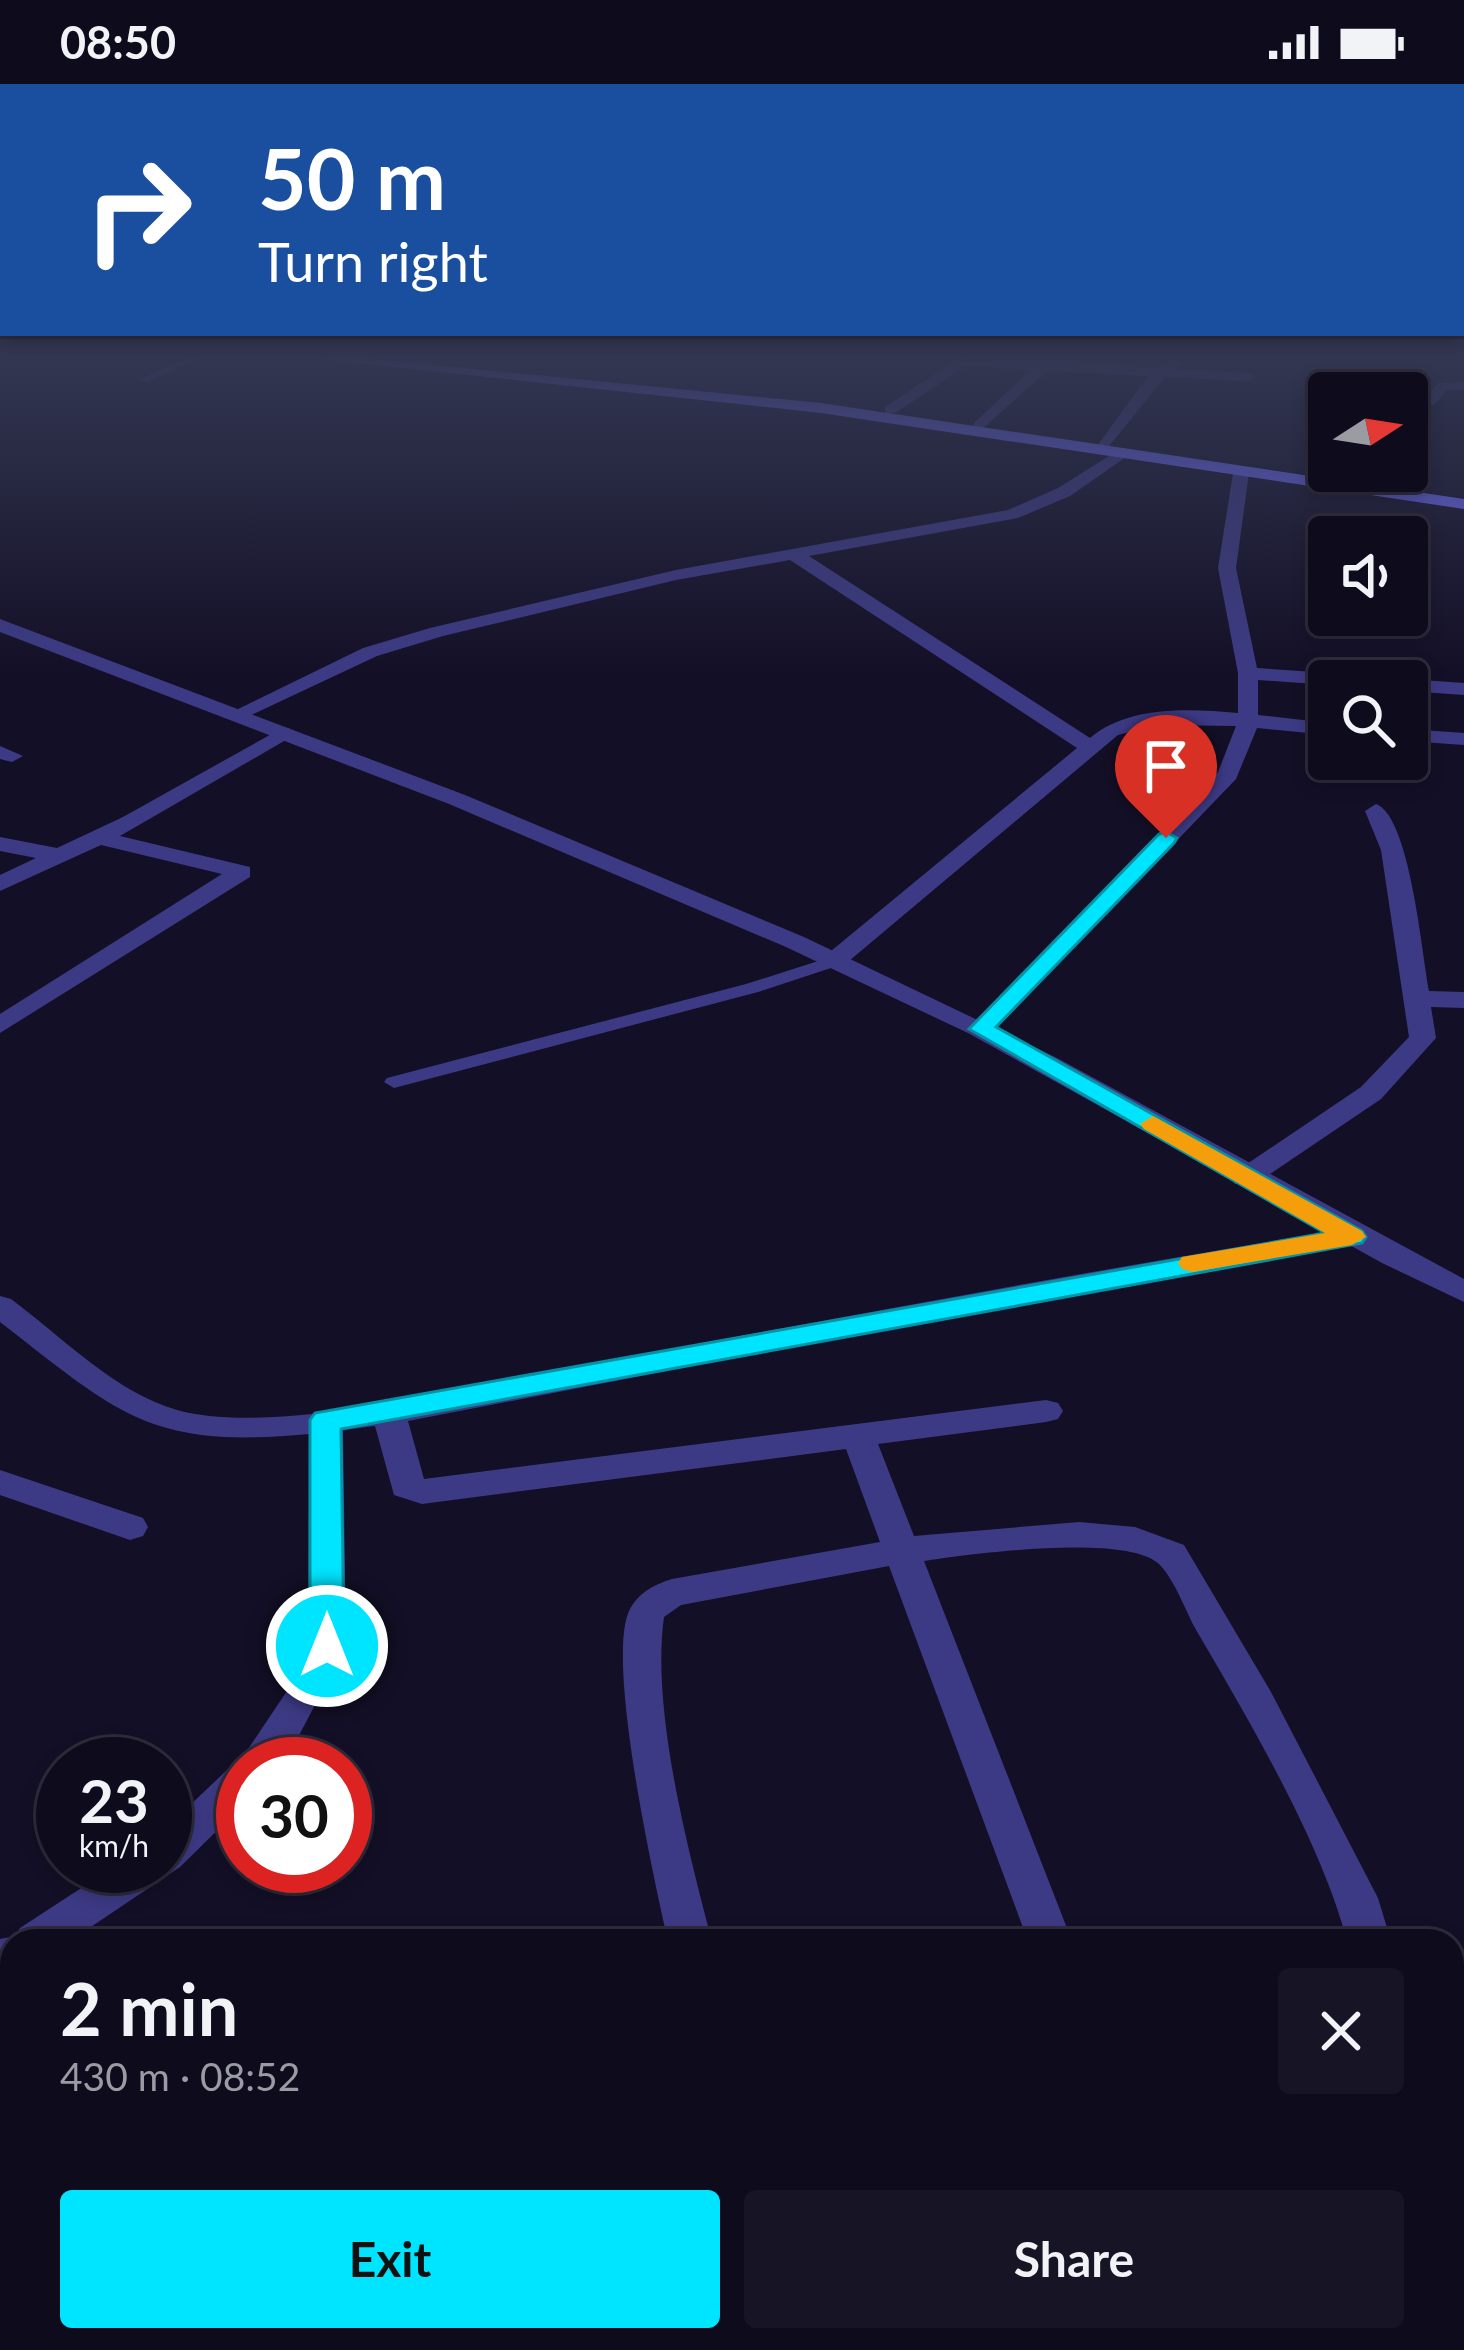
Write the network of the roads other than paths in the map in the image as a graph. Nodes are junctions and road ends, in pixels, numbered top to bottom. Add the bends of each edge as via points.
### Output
1 (1096, 464) edge
2 (1189, 464) edge
3 (1220, 464) edge
4 (1241, 473) junction
5 (1464, 495) edge
6 (1464, 504) edge
7 (794, 554) junction
8 (5, 631) edge
9 (1248, 673) junction
10 (1308, 677) edge
11 (1428, 686) edge
12 (1464, 689) edge
13 (238, 714) junction
14 (1248, 723) junction
15 (1308, 727) edge
16 (284, 733) junction
17 (1428, 737) edge
18 (1464, 740) edge
19 (1091, 748) junction
20 (1376, 811) dead end
21 (101, 838) junction
22 (0, 844) edge
23 (61, 856) junction
24 (0, 884) edge
25 (834, 961) junction
26 (1417, 999) junction
27 (1464, 1000) edge
28 (0, 1025) edge
29 (981, 1029) junction
30 (394, 1082) dead end
31 (1244, 1178) junction
32 (1352, 1237) junction
33 (1464, 1292) edge
34 (0, 1306) edge
35 (1046, 1411) dead end
36 (389, 1412) junction
37 (326, 1420) junction
38 (857, 1433) junction
39 (0, 1482) edge
40 (130, 1527) dead end
41 (900, 1549) junction
42 (279, 1737) edge
43 (216, 1805) edge
44 (192, 1829) edge
45 (108, 1893) edge
46 (53, 1929) edge
47 (688, 1929) edge
48 (1045, 1929) edge
49 (1366, 1929) edge

1 - 7 street via 1064,492 1012,514
2 - 4 main road
3 - 5 main road
4 - 6 main road
4 - 9 street via 1227,568
7 - 13 street via 676,574 398,642
7 - 19 street
8 - 13 street
9 - 10 street
9 - 14 street
11 - 12 street
13 - 16 street
14 - 15 street
14 - 19 street via 1142,719
14 - 29 street via 1228,774
16 - 21 street
16 - 25 street
17 - 18 street
19 - 25 street
20 - 26 street via 1393,850
21 - 23 street
21 - 28 street via 242,872
22 - 23 street
23 - 24 street
25 - 29 street
25 - 30 lane
26 - 27 street
26 - 31 street via 1423,1038 1371,1093
29 - 31 street
31 - 32 street
32 - 33 street
32 - 36 street
34 - 37 street via 153,1415 193,1425
35 - 38 street
36 - 37 street
36 - 38 street via 406,1486 422,1492
37 - 42 street via 327,1646
38 - 41 street
39 - 40 street
41 - 47 street via 672,1593 645,1618 640,1643 660,1793
41 - 48 street
41 - 49 street via 1097,1536 1157,1541 1252,1692
43 - 44 street
45 - 46 street

